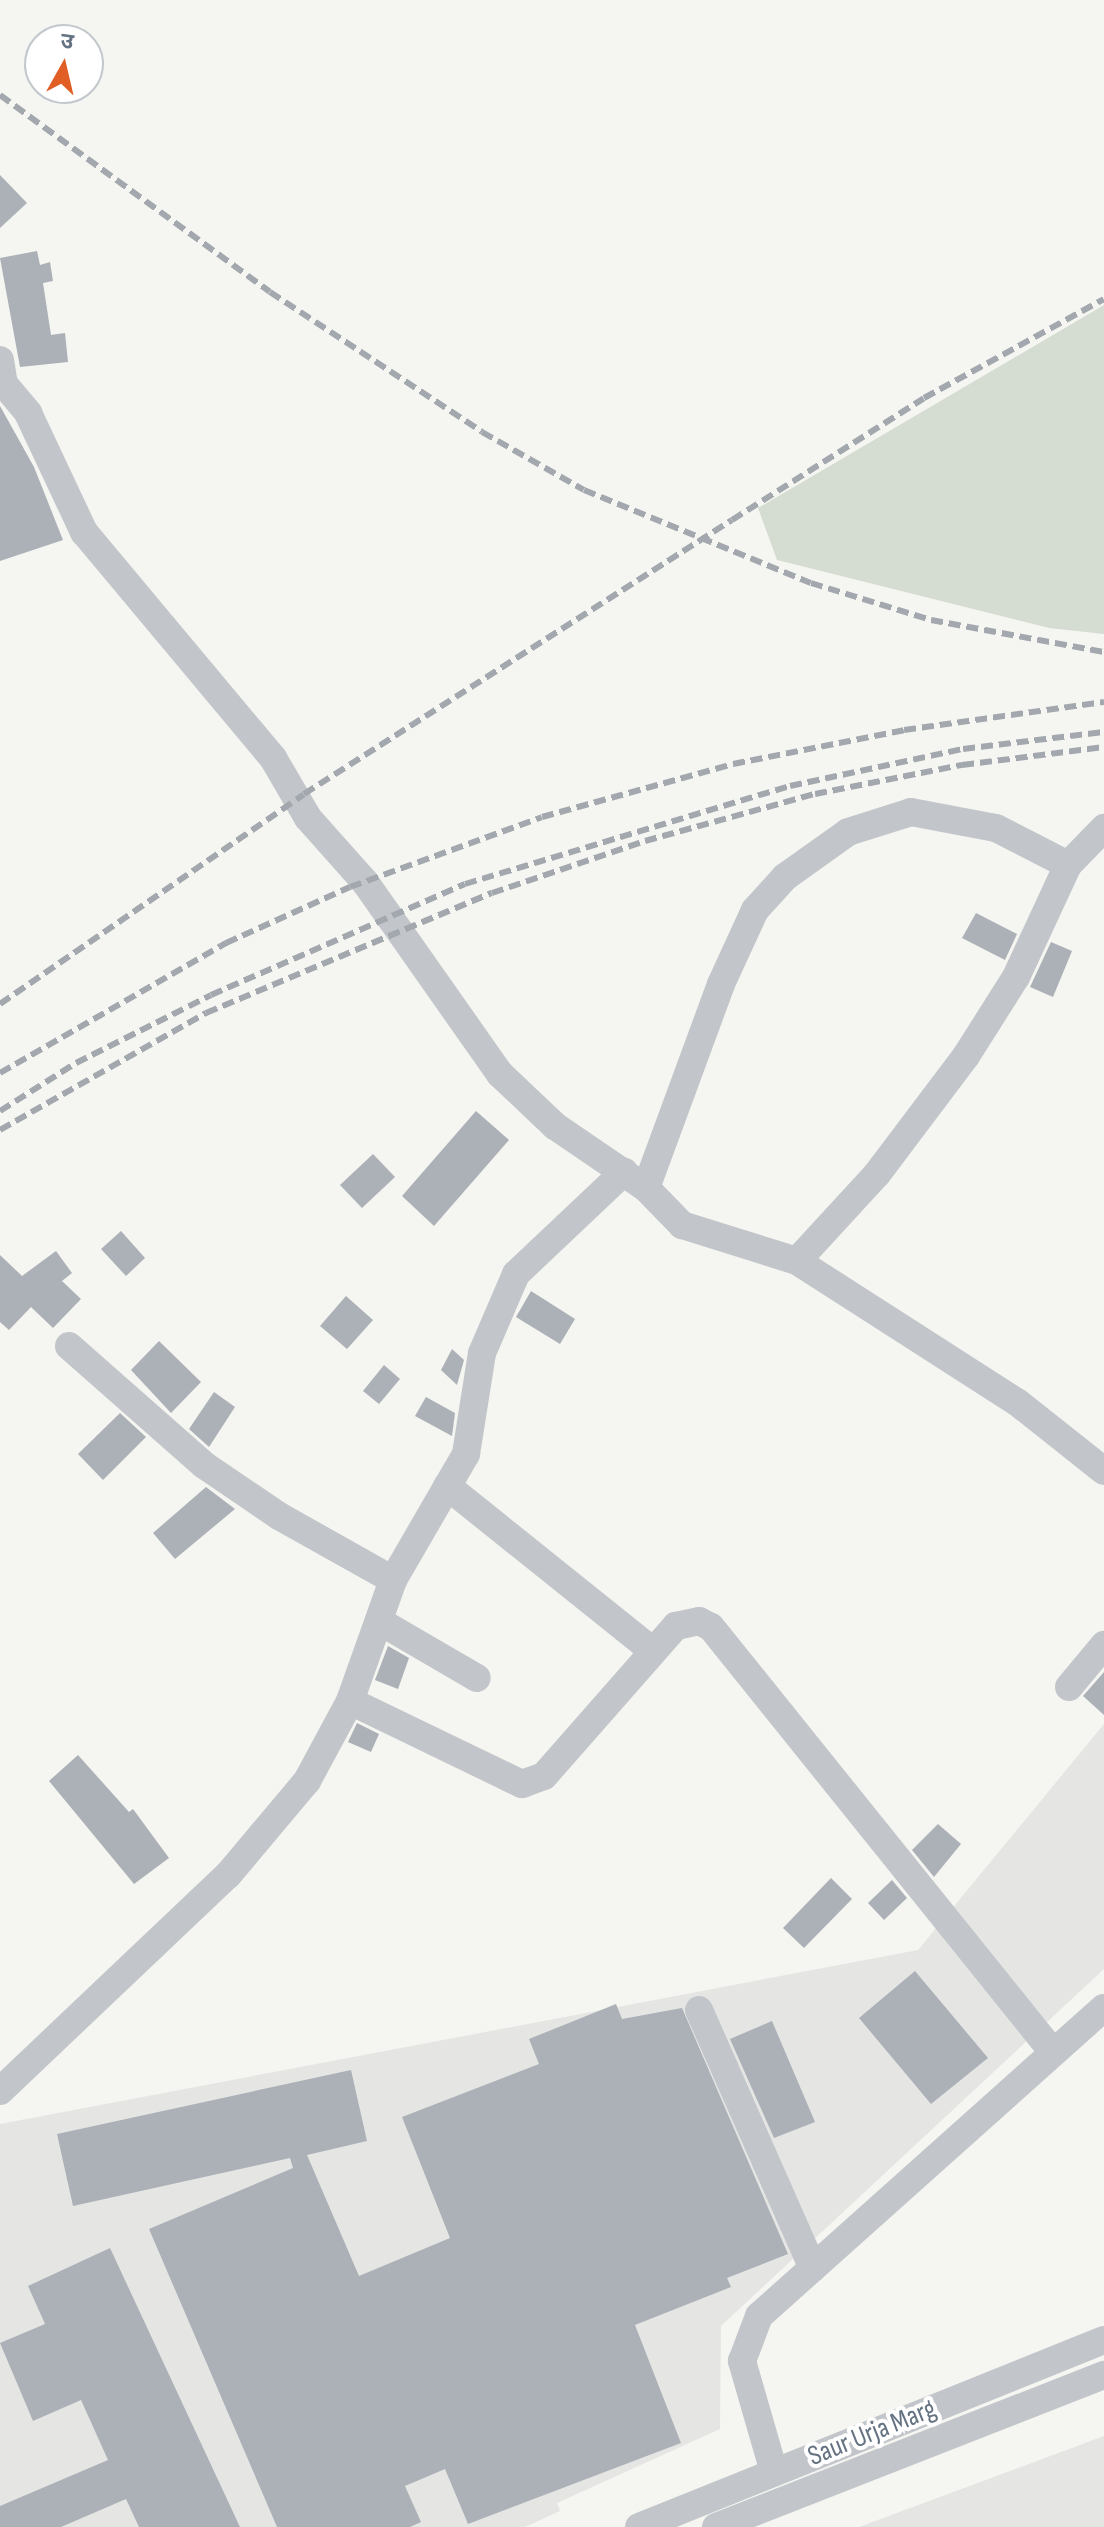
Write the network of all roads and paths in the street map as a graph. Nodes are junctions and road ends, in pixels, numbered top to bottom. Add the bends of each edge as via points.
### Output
1 (1, 376) edge
2 (1104, 828) edge
3 (1068, 865) junction
4 (635, 1180) junction
5 (797, 1261) junction
6 (69, 1346) dead end
7 (1104, 1471) edge
8 (447, 1486) junction
9 (393, 1580) junction
10 (379, 1621) junction
11 (1104, 1645) edge
12 (653, 1651) junction
13 (477, 1678) dead end
14 (1069, 1687) dead end
15 (350, 1701) junction
16 (1104, 2008) edge
17 (699, 2010) dead end
18 (1052, 2051) junction
19 (0, 2091) edge
20 (813, 2268) junction
21 (1104, 2340) edge
22 (1104, 2375) edge
23 (774, 2472) junction
24 (639, 2527) edge
25 (716, 2527) edge

1 - 4 street via 28,413 84,532 273,758 308,818 365,882 500,1074 555,1126
2 - 3 street
3 - 4 street via 996,828 911,812 848,832 785,877 755,910
3 - 5 street via 1016,977 966,1056 877,1174
4 - 5 street via 682,1225 699,1234
4 - 8 street via 516,1274 482,1353 472,1437
5 - 7 street via 1017,1402
6 - 9 street via 204,1465 279,1516
8 - 9 street
8 - 12 street
9 - 10 street
10 - 13 street
10 - 15 street
11 - 14 street
12 - 15 street via 544,1776 522,1784
12 - 18 street via 686,1621 711,1627
15 - 19 street via 307,1781 261,1840
16 - 18 street
17 - 20 street
18 - 20 street
20 - 23 street via 759,2316 742,2361
21 - 23 street, Saur Urja Marg
22 - 25 street, Saur Urja Marg
23 - 24 street, Saur Urja Marg

